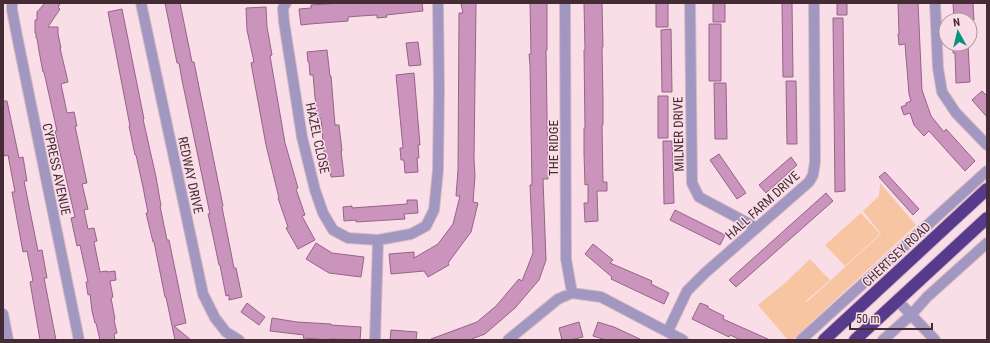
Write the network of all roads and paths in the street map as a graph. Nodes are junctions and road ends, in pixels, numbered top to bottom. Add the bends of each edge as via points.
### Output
1 (12, 3) edge
2 (141, 3) edge
3 (286, 3) edge
4 (438, 3) edge
5 (565, 3) edge
6 (690, 3) edge
7 (814, 3) edge
8 (936, 3) edge
9 (987, 145) edge
10 (987, 171) edge
11 (987, 189) edge
12 (987, 218) edge
13 (757, 228) junction
14 (378, 240) junction
15 (987, 243) edge
16 (572, 293) junction
17 (897, 300) junction
18 (3, 314) edge
19 (912, 314) junction
20 (668, 331) junction
21 (223, 336) edge
22 (8, 340) edge
23 (79, 340) edge
24 (239, 340) edge
25 (375, 340) edge
26 (508, 340) edge
27 (683, 340) edge
28 (801, 340) edge
29 (824, 340) edge
30 (855, 340) edge
31 (883, 340) edge
32 (935, 340) edge

1 - 23 street, CYPRESS AVENUE
2 - 21 street, REDWAY DRIVE via 203,294
3 - 14 street, HAZEL CLOSE via 283,8 284,22 302,137 323,213 333,230 348,238
4 - 14 street, HAZEL CLOSE via 440,90 434,210 426,226 411,234
5 - 16 street, THE RIDGE via 566,259
6 - 13 street, MILNER DRIVE via 692,182 699,197
7 - 13 street, HALL FARM DRIVE via 813,175 810,182
8 - 9 street via 938,68 942,92 956,113
10 - 28 street
11 - 29 highway, CHERTSEY ROAD
12 - 17 highway
13 - 20 street, HALL FARM DRIVE via 687,291
14 - 25 street
15 - 19 street via 927,296
16 - 20 street via 601,297
16 - 26 street via 558,299
17 - 19 street
17 - 30 highway
18 - 22 street
19 - 31 street
19 - 32 street
20 - 27 street
21 - 24 street, REDWAY DRIVE

